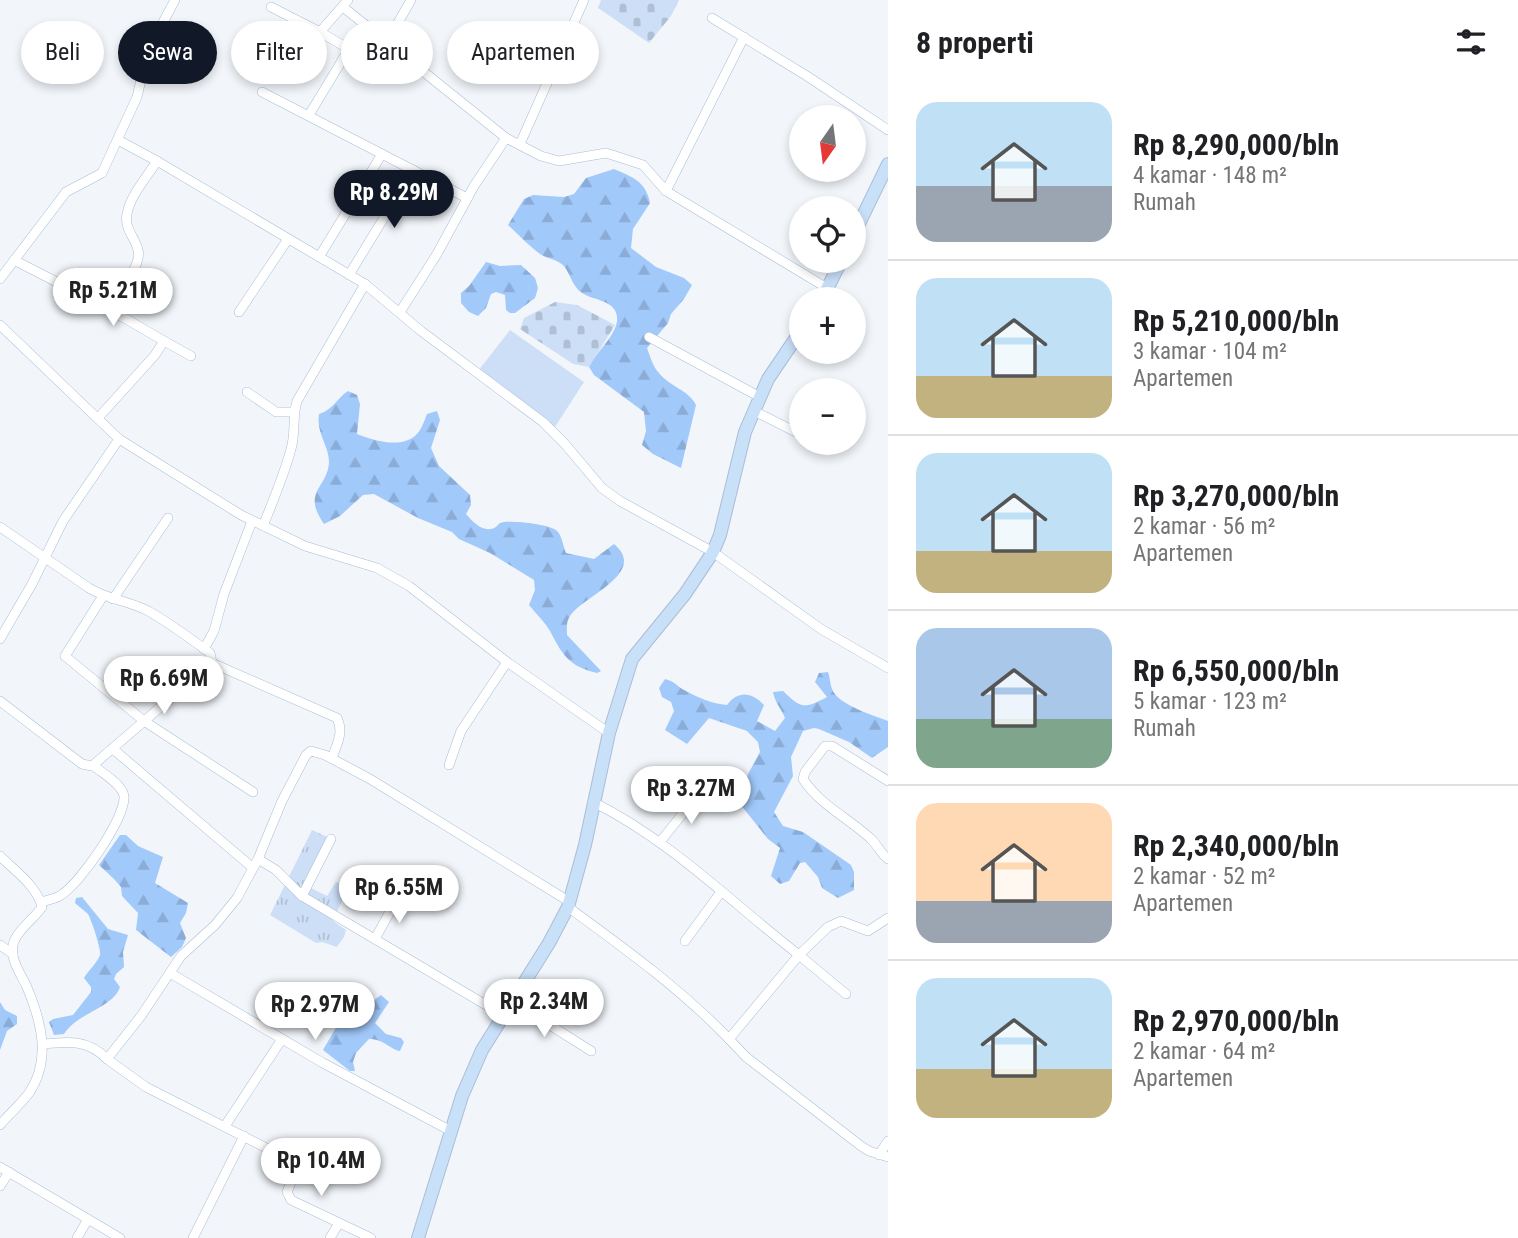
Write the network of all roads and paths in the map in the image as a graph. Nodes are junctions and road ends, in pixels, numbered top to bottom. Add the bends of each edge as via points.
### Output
1 (175, 0) edge
2 (411, 0) edge
3 (584, 0) edge
4 (346, 3) edge
5 (271, 7) dead end
6 (712, 18) dead end
7 (297, 21) edge
8 (361, 21) edge
9 (399, 21) edge
10 (327, 25) edge
11 (744, 37) junction
12 (341, 62) edge
13 (433, 78) edge
14 (262, 92) dead end
15 (309, 115) junction
16 (888, 130) edge
17 (506, 138) junction
18 (118, 140) junction
19 (520, 144) junction
20 (382, 153) junction
21 (157, 161) junction
22 (888, 164) edge
23 (413, 170) junction
24 (666, 191) junction
25 (467, 198) junction
26 (866, 209) edge
27 (288, 239) junction
28 (319, 257) junction
29 (14, 260) junction
30 (349, 275) junction
31 (0, 279) edge
32 (365, 284) junction
33 (813, 287) edge
34 (109, 309) junction
35 (239, 312) dead end
36 (400, 312) junction
37 (0, 325) edge
38 (649, 337) dead end
39 (164, 341) junction
40 (789, 348) edge
41 (191, 356) dead end
42 (247, 392) dead end
43 (760, 397) junction
44 (754, 411) junction
45 (293, 412) junction
46 (99, 418) junction
47 (789, 428) edge
48 (119, 439) junction
49 (168, 518) dead end
50 (252, 521) junction
51 (263, 526) junction
52 (0, 527) edge
53 (713, 552) junction
54 (45, 558) junction
55 (103, 596) junction
56 (113, 599) junction
57 (0, 639) edge
58 (204, 649) junction
59 (507, 662) junction
60 (212, 663) junction
61 (888, 668) edge
62 (0, 701) edge
63 (144, 721) junction
64 (609, 733) junction
65 (113, 749) junction
66 (332, 758) junction
67 (449, 765) dead end
68 (94, 766) junction
69 (888, 781) edge
70 (253, 792) dead end
71 (700, 792) dead end
72 (593, 802) junction
73 (331, 839) dead end
74 (660, 842) junction
75 (0, 856) edge
76 (258, 859) junction
77 (888, 859) edge
78 (253, 868) junction
79 (721, 892) junction
80 (302, 896) junction
81 (398, 897) dead end
82 (41, 902) junction
83 (569, 904) junction
84 (888, 918) edge
85 (375, 939) junction
86 (685, 941) dead end
87 (0, 945) edge
88 (13, 954) junction
89 (799, 955) junction
90 (170, 973) junction
91 (846, 994) dead end
92 (512, 1001) junction
93 (503, 1015) junction
94 (282, 1039) junction
95 (729, 1039) junction
96 (44, 1044) junction
97 (592, 1051) dead end
98 (107, 1059) junction
99 (0, 1125) edge
100 (225, 1126) junction
101 (451, 1131) junction
102 (244, 1136) junction
103 (888, 1140) edge
104 (883, 1156) edge
105 (0, 1167) edge
106 (9, 1172) junction
107 (0, 1186) edge
108 (88, 1219) junction
109 (339, 1223) junction
110 (77, 1238) edge
111 (120, 1238) edge
112 (193, 1238) edge
113 (330, 1238) edge
114 (371, 1238) edge
115 (418, 1238) edge

1 - 18 street via 148,50 137,97
2 - 9 street
3 - 19 street
4 - 8 street
4 - 10 street
5 - 7 street
6 - 11 street
11 - 16 street
11 - 24 street
12 - 15 street
13 - 17 street
14 - 15 street
15 - 20 street
17 - 19 street
17 - 25 street
18 - 21 street
18 - 29 street via 102,173 66,192
19 - 24 street via 559,161 606,153 643,165
20 - 23 street
20 - 28 street
21 - 27 street
21 - 34 street via 126,217 139,251 138,264
22 - 26 street
23 - 25 street
23 - 30 street
24 - 33 street
25 - 36 street
27 - 28 street
27 - 35 street
28 - 30 street
29 - 31 street
29 - 34 street
30 - 32 street
32 - 36 street
32 - 45 street via 302,388
34 - 39 street
36 - 53 street via 543,422 602,488
37 - 46 street
38 - 43 street
39 - 41 street
39 - 46 street
40 - 43 street
42 - 45 street via 276,412
43 - 44 street
44 - 47 street
44 - 53 street
45 - 51 street via 292,449
46 - 48 street
48 - 50 street
48 - 54 street via 63,522
49 - 56 street
50 - 51 street
50 - 58 street
51 - 59 street via 305,546 393,576
52 - 54 street
53 - 61 street via 821,629
53 - 64 street via 632,659
54 - 55 street
54 - 57 street
55 - 56 street
55 - 63 street via 65,656
56 - 58 street via 151,613
58 - 60 street via 213,657
59 - 64 street
59 - 67 street via 461,731
60 - 63 street via 187,690
60 - 66 street via 337,718 340,735
62 - 68 street via 82,764
63 - 65 street
63 - 70 street
64 - 72 street
65 - 68 street
65 - 78 street
66 - 76 street via 317,751 306,755
66 - 83 street
68 - 82 street via 121,788 124,796 117,821 77,881 62,895
69 - 77 street via 832,746 825,746 803,779
71 - 74 street
72 - 74 street
72 - 83 street
73 - 80 street
74 - 79 street
75 - 82 street
76 - 78 street
76 - 80 street
78 - 90 street via 237,898
79 - 86 street
79 - 89 street
80 - 85 street
81 - 85 street
82 - 88 street via 42,907 15,939
83 - 92 street
83 - 95 street via 653,970
84 - 89 street via 867,931 841,921
85 - 93 street
87 - 88 street
88 - 96 street
89 - 91 street
89 - 95 street
90 - 94 street
90 - 98 street
92 - 93 street
92 - 97 street
93 - 101 street via 482,1049
94 - 100 street
94 - 101 street
95 - 104 street via 850,1138
96 - 98 street via 87,1044
96 - 99 street via 31,1090
98 - 100 street via 146,1087
100 - 102 street
101 - 115 street
102 - 109 street via 295,1165 287,1192 291,1200
102 - 112 street
103 - 104 street
105 - 106 street
106 - 107 street
106 - 108 street
108 - 110 street
108 - 111 street
109 - 113 street
109 - 114 street

